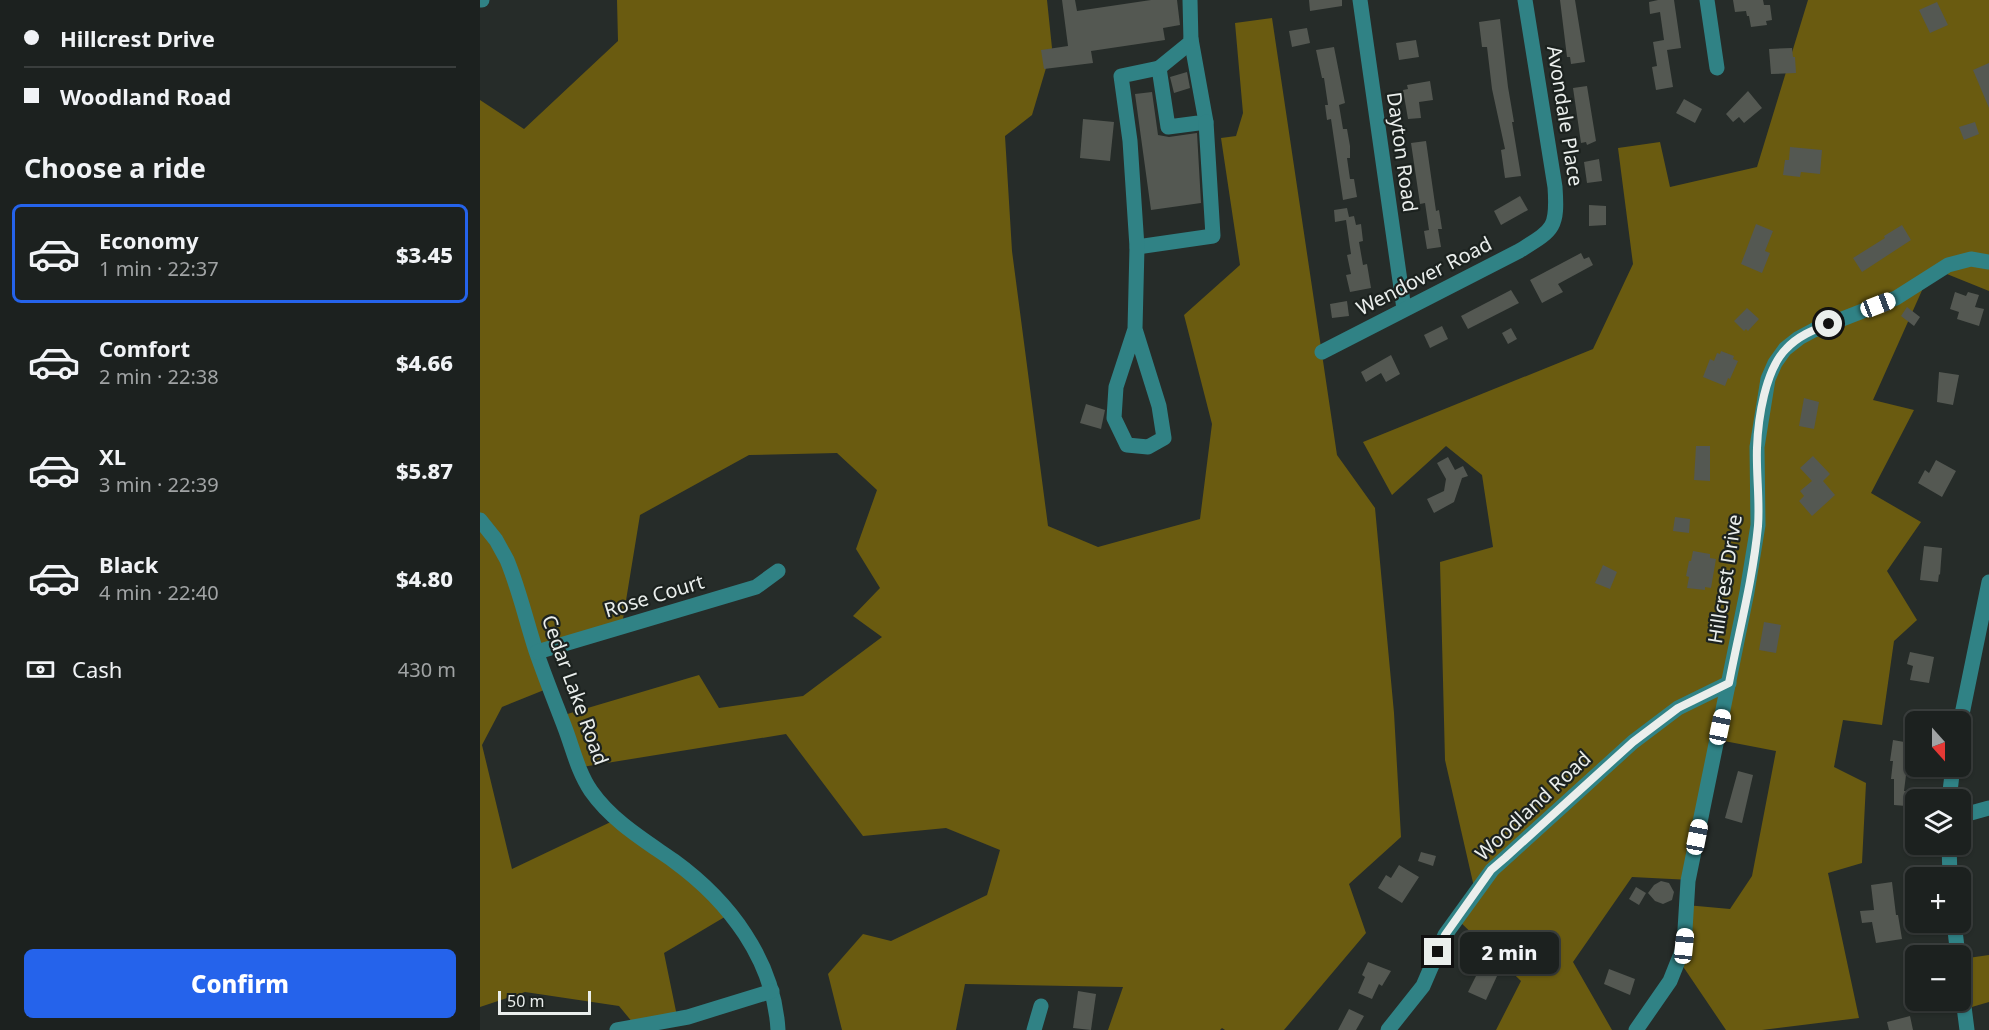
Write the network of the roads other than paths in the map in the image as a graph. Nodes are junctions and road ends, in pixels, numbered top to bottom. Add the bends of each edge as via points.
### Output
1 (1190, 0) edge
2 (1360, 0) edge
3 (1525, 0) edge
4 (1707, 0) edge
5 (1191, 39) junction
6 (1159, 68) junction
7 (1718, 68) dead end
8 (1206, 122) junction
9 (1545, 236) joint
10 (1137, 247) junction
11 (1989, 262) edge
12 (1404, 309) junction
13 (1135, 329) junction
14 (1322, 352) dead end
15 (480, 520) edge
16 (778, 571) dead end
17 (1989, 582) edge
18 (537, 652) junction
19 (1729, 683) junction
20 (1963, 711) edge
21 (1989, 808) edge
22 (1971, 813) edge
23 (772, 991) junction
24 (1041, 1006) dead end
25 (1965, 1011) edge
26 (617, 1030) edge
27 (778, 1030) edge
28 (1034, 1030) edge
29 (1388, 1030) edge
30 (1636, 1030) edge
31 (1967, 1030) edge

1 - 5 street
2 - 12 street, Dayton Road
3 - 9 street, Avondale Place via 1556,187 1554,225
4 - 7 street
5 - 6 street
5 - 8 street
6 - 8 street via 1168,127
6 - 10 street via 1121,76
8 - 10 street via 1213,236
9 - 12 street, Wendover Road
10 - 13 street
11 - 19 street, Hillcrest Drive via 1971,259 1948,265 1896,298 1798,338 1775,363 1760,419 1756,447 1758,525
12 - 14 street, Wendover Road
13 - 13 street via 1116,387 1114,418 1127,445 1148,447 1164,438 1159,406
15 - 18 street, Cedar Lake Road via 507,560
16 - 18 street, Rose Court via 756,587
17 - 20 street
18 - 23 street, Cedar Lake Road via 590,789 621,823 716,897 754,948
19 - 29 street, Woodland Road via 1678,708 1633,742 1491,870 1445,935 1423,986
19 - 30 street, Hillcrest Drive via 1688,881 1684,946 1670,981
21 - 22 street
23 - 26 street via 688,1017
23 - 27 street, Cedar Lake Road
24 - 28 street
25 - 31 street

